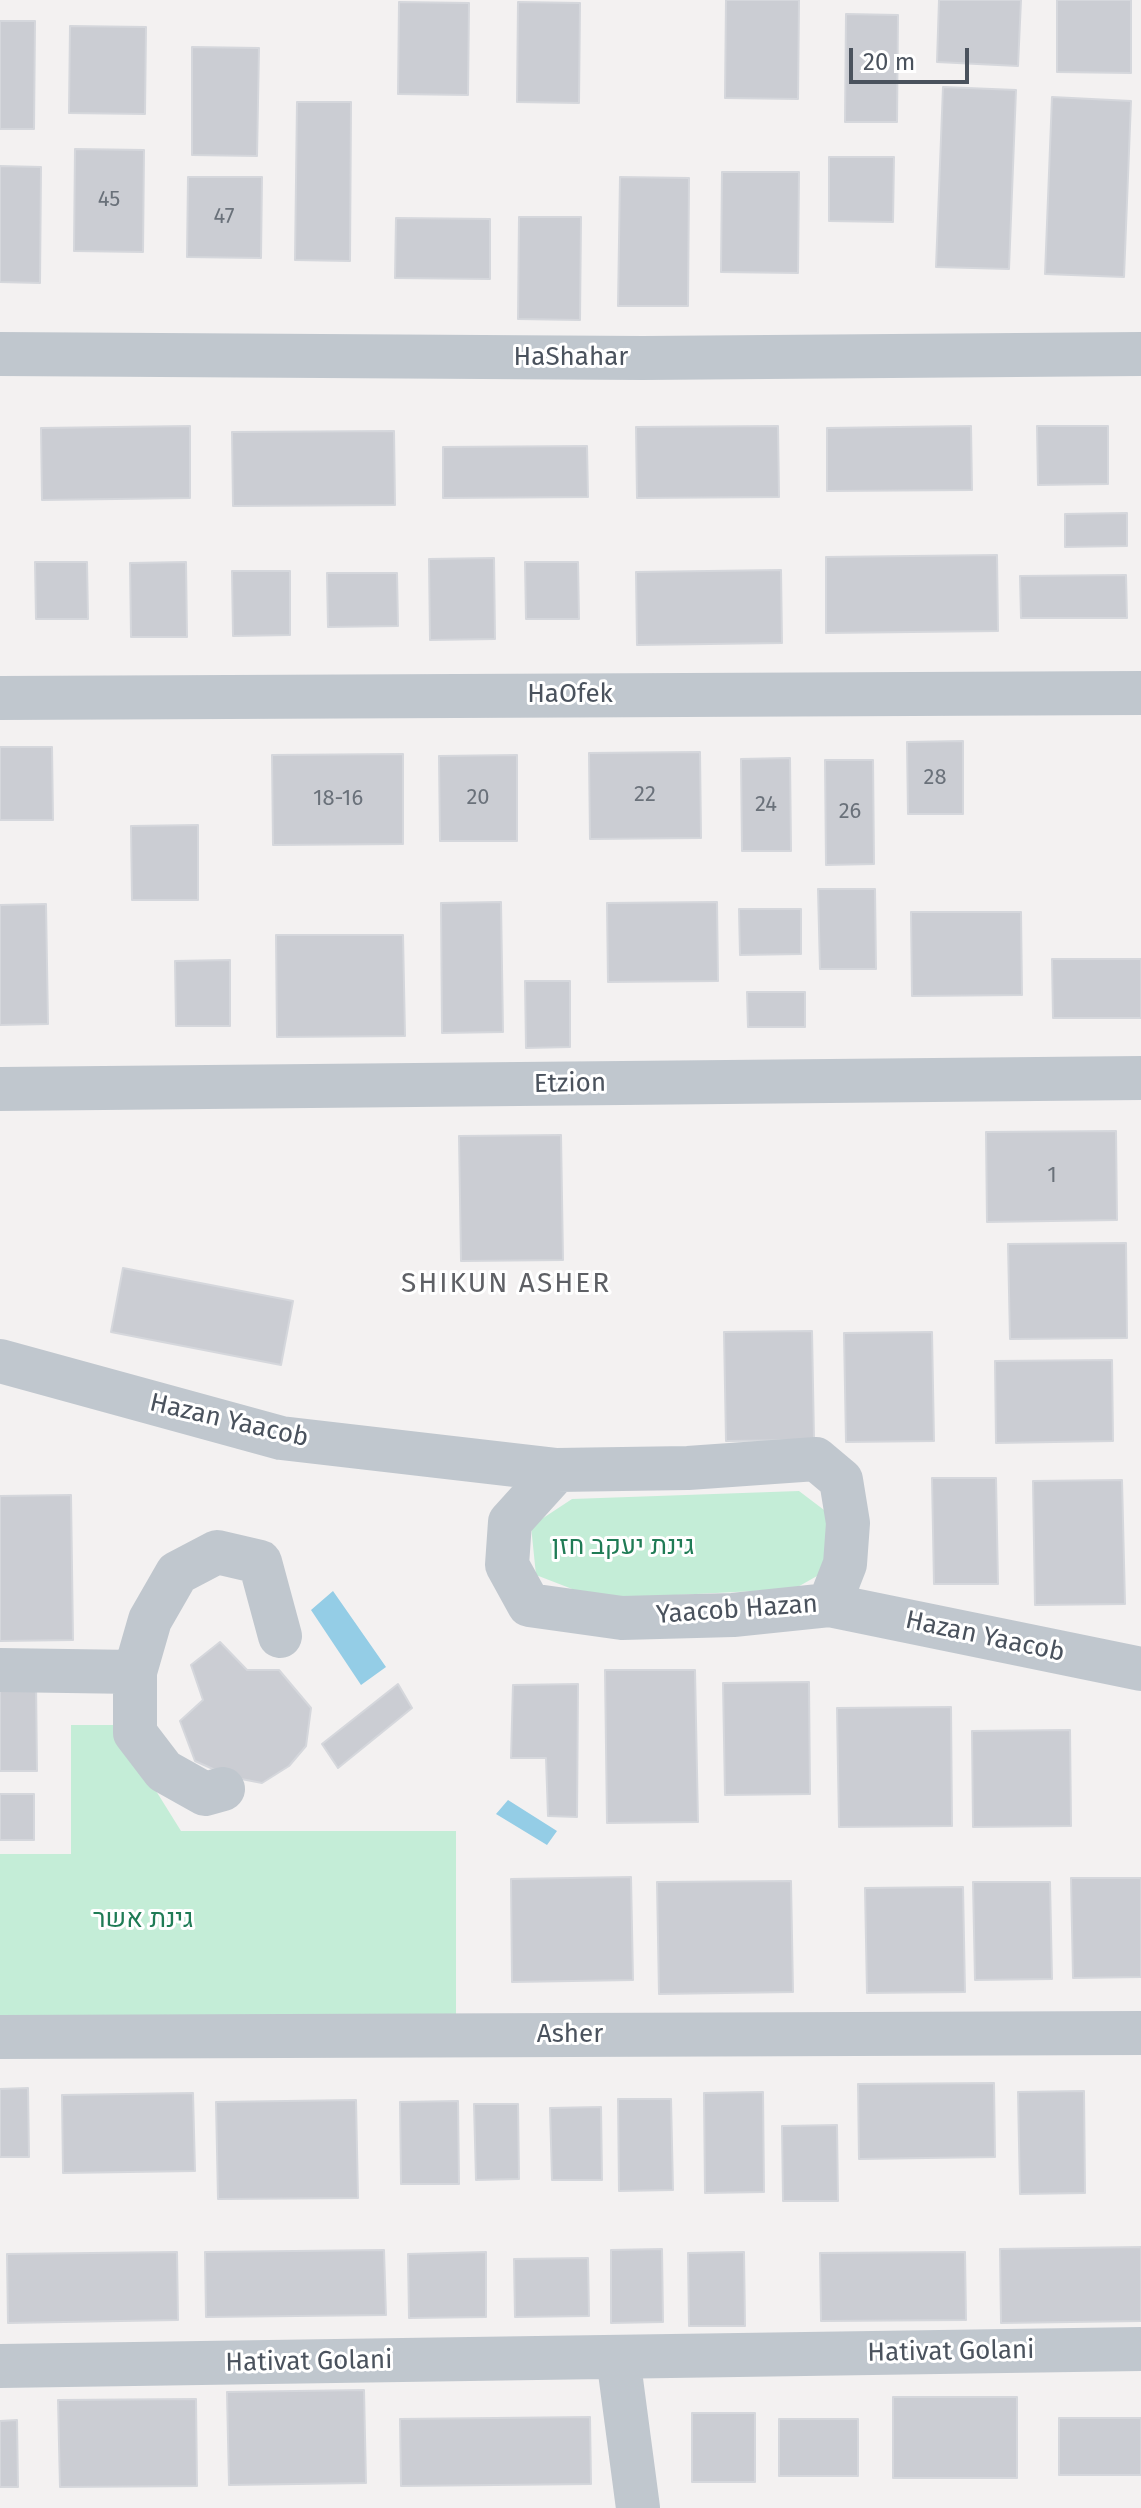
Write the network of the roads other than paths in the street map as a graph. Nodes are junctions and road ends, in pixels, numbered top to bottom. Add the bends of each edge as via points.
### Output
1 (0, 354) edge
2 (1141, 354) edge
3 (1141, 693) edge
4 (0, 698) edge
5 (1141, 1078) edge
6 (0, 1089) edge
7 (0, 1361) edge
8 (557, 1470) junction
9 (829, 1605) junction
10 (280, 1636) dead end
11 (1141, 1669) edge
12 (0, 1670) edge
13 (135, 1672) junction
14 (223, 1789) dead end
15 (1141, 2033) edge
16 (0, 2037) edge
17 (1141, 2349) edge
18 (618, 2357) junction
19 (0, 2366) edge
20 (638, 2508) edge

1 - 2 street, HaShahar
3 - 4 street, HaOfek
5 - 6 street, Etzion
7 - 8 street, Hazan Yaacob via 281,1438
8 - 9 street, Yaacob Hazan via 816,1459 841,1480 848,1523 845,1564
8 - 9 street, Yaacob Hazan via 510,1522 507,1565 529,1605 622,1618
9 - 11 street, Hazan Yaacob
10 - 13 street via 260,1562 217,1552 177,1573 150,1620
12 - 13 street
13 - 14 street via 135,1733 149,1752 164,1771 205,1794
15 - 16 street, Asher
17 - 18 street, Hativat Golani
18 - 19 street, Hativat Golani
18 - 20 street

